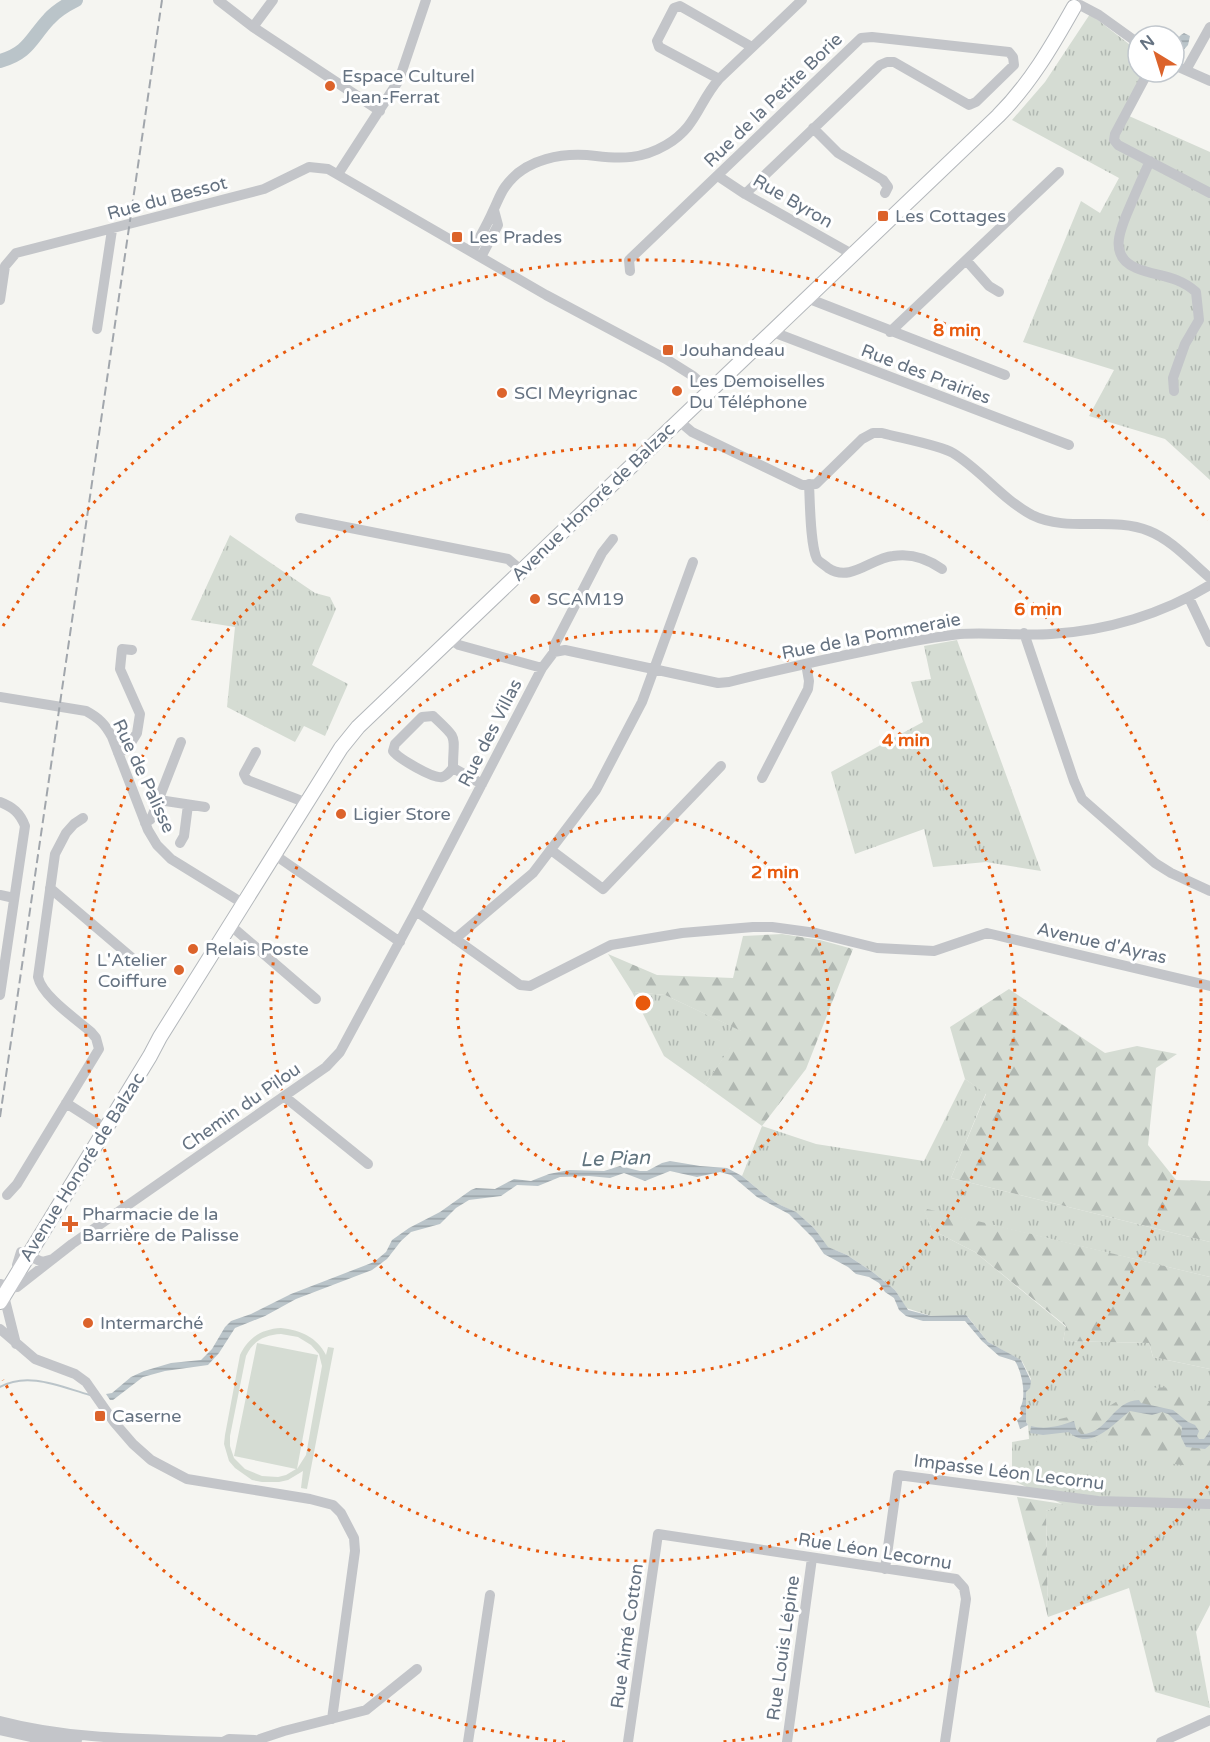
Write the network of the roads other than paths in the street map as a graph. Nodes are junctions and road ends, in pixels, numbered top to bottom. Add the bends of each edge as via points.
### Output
1 (218, 0) edge
2 (272, 0) edge
3 (426, 0) edge
4 (802, 0) edge
5 (1076, 3) edge
6 (254, 27) junction
7 (1210, 27) edge
8 (1126, 34) edge
9 (752, 47) junction
10 (1186, 70) joint
11 (719, 79) junction
12 (1210, 81) edge
13 (1142, 84) edge
14 (381, 111) junction
15 (813, 128) junction
16 (1150, 161) junction
17 (1059, 172) dead end
18 (338, 174) junction
19 (718, 176) junction
20 (885, 193) dead end
21 (745, 194) junction
22 (1210, 194) edge
23 (112, 230) junction
24 (476, 254) junction
25 (852, 254) junction
26 (966, 260) junction
27 (3, 265) edge
28 (630, 271) dead end
29 (999, 292) dead end
30 (807, 298) junction
31 (0, 300) edge
32 (1199, 320) junction
33 (1210, 328) edge
34 (97, 329) dead end
35 (772, 332) junction
36 (890, 332) junction
37 (1005, 375) dead end
38 (710, 391) junction
39 (1174, 391) dead end
40 (678, 421) junction
41 (1069, 445) dead end
42 (809, 484) junction
43 (300, 518) dead end
44 (613, 539) dead end
45 (693, 562) dead end
46 (942, 569) dead end
47 (521, 570) junction
48 (1210, 578) edge
49 (1210, 585) edge
50 (1189, 598) junction
51 (1024, 633) junction
52 (450, 639) junction
53 (1210, 642) edge
54 (132, 650) dead end
55 (554, 652) junction
56 (806, 663) junction
57 (542, 668) junction
58 (654, 669) junction
59 (0, 697) edge
60 (181, 742) dead end
61 (256, 752) dead end
62 (118, 753) junction
63 (721, 766) dead end
64 (453, 768) junction
65 (762, 778) dead end
66 (482, 784) junction
67 (159, 800) junction
68 (0, 802) edge
69 (307, 803) junction
70 (188, 805) junction
71 (205, 807) dead end
72 (82, 819) dead end
73 (145, 823) junction
74 (180, 843) dead end
75 (551, 850) junction
76 (275, 855) junction
77 (50, 888) junction
78 (1210, 891) edge
79 (0, 895) edge
80 (14, 898) junction
81 (244, 904) junction
82 (416, 911) junction
83 (230, 925) junction
84 (455, 939) junction
85 (400, 942) junction
86 (130, 957) dead end
87 (1210, 986) edge
88 (0, 995) edge
89 (316, 999) dead end
90 (285, 1096) junction
91 (66, 1103) junction
92 (102, 1126) junction
93 (368, 1164) dead end
94 (7, 1195) dead end
95 (24, 1254) junction
96 (56, 1257) junction
97 (19, 1269) junction
98 (37, 1272) junction
99 (2, 1291) edge
100 (0, 1329) edge
101 (16, 1344) junction
102 (1210, 1504) edge
103 (658, 1534) joint
104 (812, 1558) junction
105 (885, 1569) junction
106 (490, 1594) dead end
107 (417, 1669) dead end
108 (332, 1719) junction
109 (7, 1724) edge
110 (1208, 1724) edge
111 (0, 1730) edge
112 (284, 1731) junction
113 (95, 1735) junction
114 (128, 1738) junction
115 (22, 1739) edge
116 (258, 1741) edge
117 (224, 1742) edge
118 (275, 1742) edge
119 (468, 1742) edge
120 (628, 1742) edge
121 (787, 1742) edge
122 (945, 1742) edge
123 (1161, 1742) edge

1 - 6 street
2 - 6 street
3 - 14 street via 399,80
4 - 9 street
5 - 8 street
5 - 25 main road, Avenue Honoré de Balzac via 1043,61 1011,104
6 - 14 street
7 - 10 street
9 - 11 street
9 - 11 street via 680,6 674,8 657,41 659,46
10 - 12 street
11 - 24 street via 686,131 651,153 615,159 566,154 543,159 522,171 506,185 494,210 498,225
13 - 16 street via 1114,140
14 - 18 street
15 - 19 street, Rue de la Petite Borie via 887,62 894,62 969,105 1014,65 1013,57 1009,52 861,38
15 - 20 street via 838,153 883,180 888,187
15 - 21 street
16 - 22 street
16 - 32 street via 1119,232 1118,246 1122,258 1135,267 1185,283 1196,292
17 - 26 street
18 - 23 street, Rue du Bessot via 309,167 264,189
18 - 24 street, Rue du Bessot
19 - 21 street, Rue Byron
19 - 28 street, Rue de la Petite Borie via 629,260
21 - 25 street, Rue Byron
23 - 27 street, Rue du Bessot via 16,253
23 - 34 street
24 - 38 street, Rue du Bessot via 666,359
25 - 30 main road, Avenue Honoré de Balzac
26 - 29 street
26 - 36 street
27 - 31 street
30 - 35 main road, Avenue Honoré de Balzac
30 - 36 street
32 - 33 street
32 - 39 street via 1173,378
35 - 38 main road, Avenue Honoré de Balzac
35 - 41 street, Rue des Prairies
36 - 37 street
38 - 40 main road, Avenue Honoré de Balzac
40 - 42 street via 692,432 802,485
40 - 47 main road, Avenue Honoré de Balzac
42 - 46 street via 814,547 818,560 831,570 845,574 892,556 911,555
42 - 48 street via 816,484 862,439 882,433 950,452 1033,516 1055,522 1147,530 1164,538
43 - 47 street via 508,559
44 - 55 street via 602,553
45 - 58 street
47 - 52 main road, Avenue Honoré de Balzac
49 - 50 street, Rue de la Pommeraie
50 - 51 street, Rue de la Pommeraie via 1138,618 1088,629
50 - 53 street
51 - 56 street, Rue de la Pommeraie via 959,634
51 - 78 street via 1082,799 1155,863
52 - 57 street via 459,645
52 - 69 main road, Avenue Honoré de Balzac via 358,727
54 - 62 street via 122,649 120,669 140,714 137,733 127,748
55 - 57 street
55 - 58 street, Rue de la Pommeraie via 565,650
56 - 58 street, Rue de la Pommeraie via 718,683
56 - 65 street via 808,689
57 - 66 street, Rue des Villas
58 - 75 street via 642,702 596,790
59 - 62 street, Rue de Palisse via 86,711 106,726
60 - 67 street
61 - 69 street via 244,774 247,780
62 - 73 street, Rue de Palisse
63 - 75 street via 603,889
64 - 64 street via 455,740 433,716 423,717 395,744 397,757 436,777 444,777
64 - 66 street
66 - 82 street, Rue des Villas
67 - 70 street
67 - 73 street via 151,819
68 - 80 street via 21,815 25,826
69 - 76 main road, Avenue Honoré de Balzac
70 - 71 street
70 - 74 street
72 - 77 street via 61,841
73 - 81 street, Rue de Palisse via 171,860
75 - 84 street via 533,873
76 - 81 main road, Avenue Honoré de Balzac
76 - 85 street
77 - 86 street
77 - 91 street via 39,982 98,1043 97,1054
79 - 80 street
80 - 88 street
81 - 83 main road, Avenue Honoré de Balzac
82 - 84 street
82 - 85 street, Rue des Villas
83 - 89 street
83 - 92 main road, Avenue Honoré de Balzac
84 - 87 street, Avenue d'Ayras via 520,985 530,986 611,945 682,933 772,927 877,948 934,951 987,933
85 - 90 street, Chemin du Pilou via 340,1052
90 - 93 street
90 - 96 street, Chemin du Pilou
91 - 92 street
91 - 94 street
92 - 95 main road, Avenue Honoré de Balzac
95 - 96 street via 42,1262
95 - 97 main road, Avenue Honoré de Balzac
95 - 99 main road, Avenue Honoré de Balzac
96 - 98 street, Chemin du Pilou
97 - 98 street
97 - 99 main road, Avenue Honoré de Balzac
98 - 99 street, Chemin du Pilou via 17,1287
99 - 101 street
100 - 101 street
101 - 108 street via 35,1359 75,1374 92,1388 133,1444 165,1469 187,1479 310,1499 333,1505 341,1513 354,1538 355,1551
102 - 105 street, Impasse Léon Lecornu via 1098,1501 898,1475
103 - 104 street, Rue Léon Lecornu
103 - 120 street, Rue Aimé Cotton
104 - 105 street, Rue Léon Lecornu
104 - 121 street, Rue Louis Lépine
105 - 122 street, Rue Léon Lecornu via 956,1579 964,1588 966,1599
106 - 119 street
107 - 108 street via 366,1710
108 - 112 street
109 - 113 street
109 - 115 street
110 - 123 street
111 - 115 street
112 - 116 street
112 - 118 street
113 - 114 street
113 - 115 street via 84,1738 32,1733
114 - 115 street
114 - 117 street
116 - 117 street

